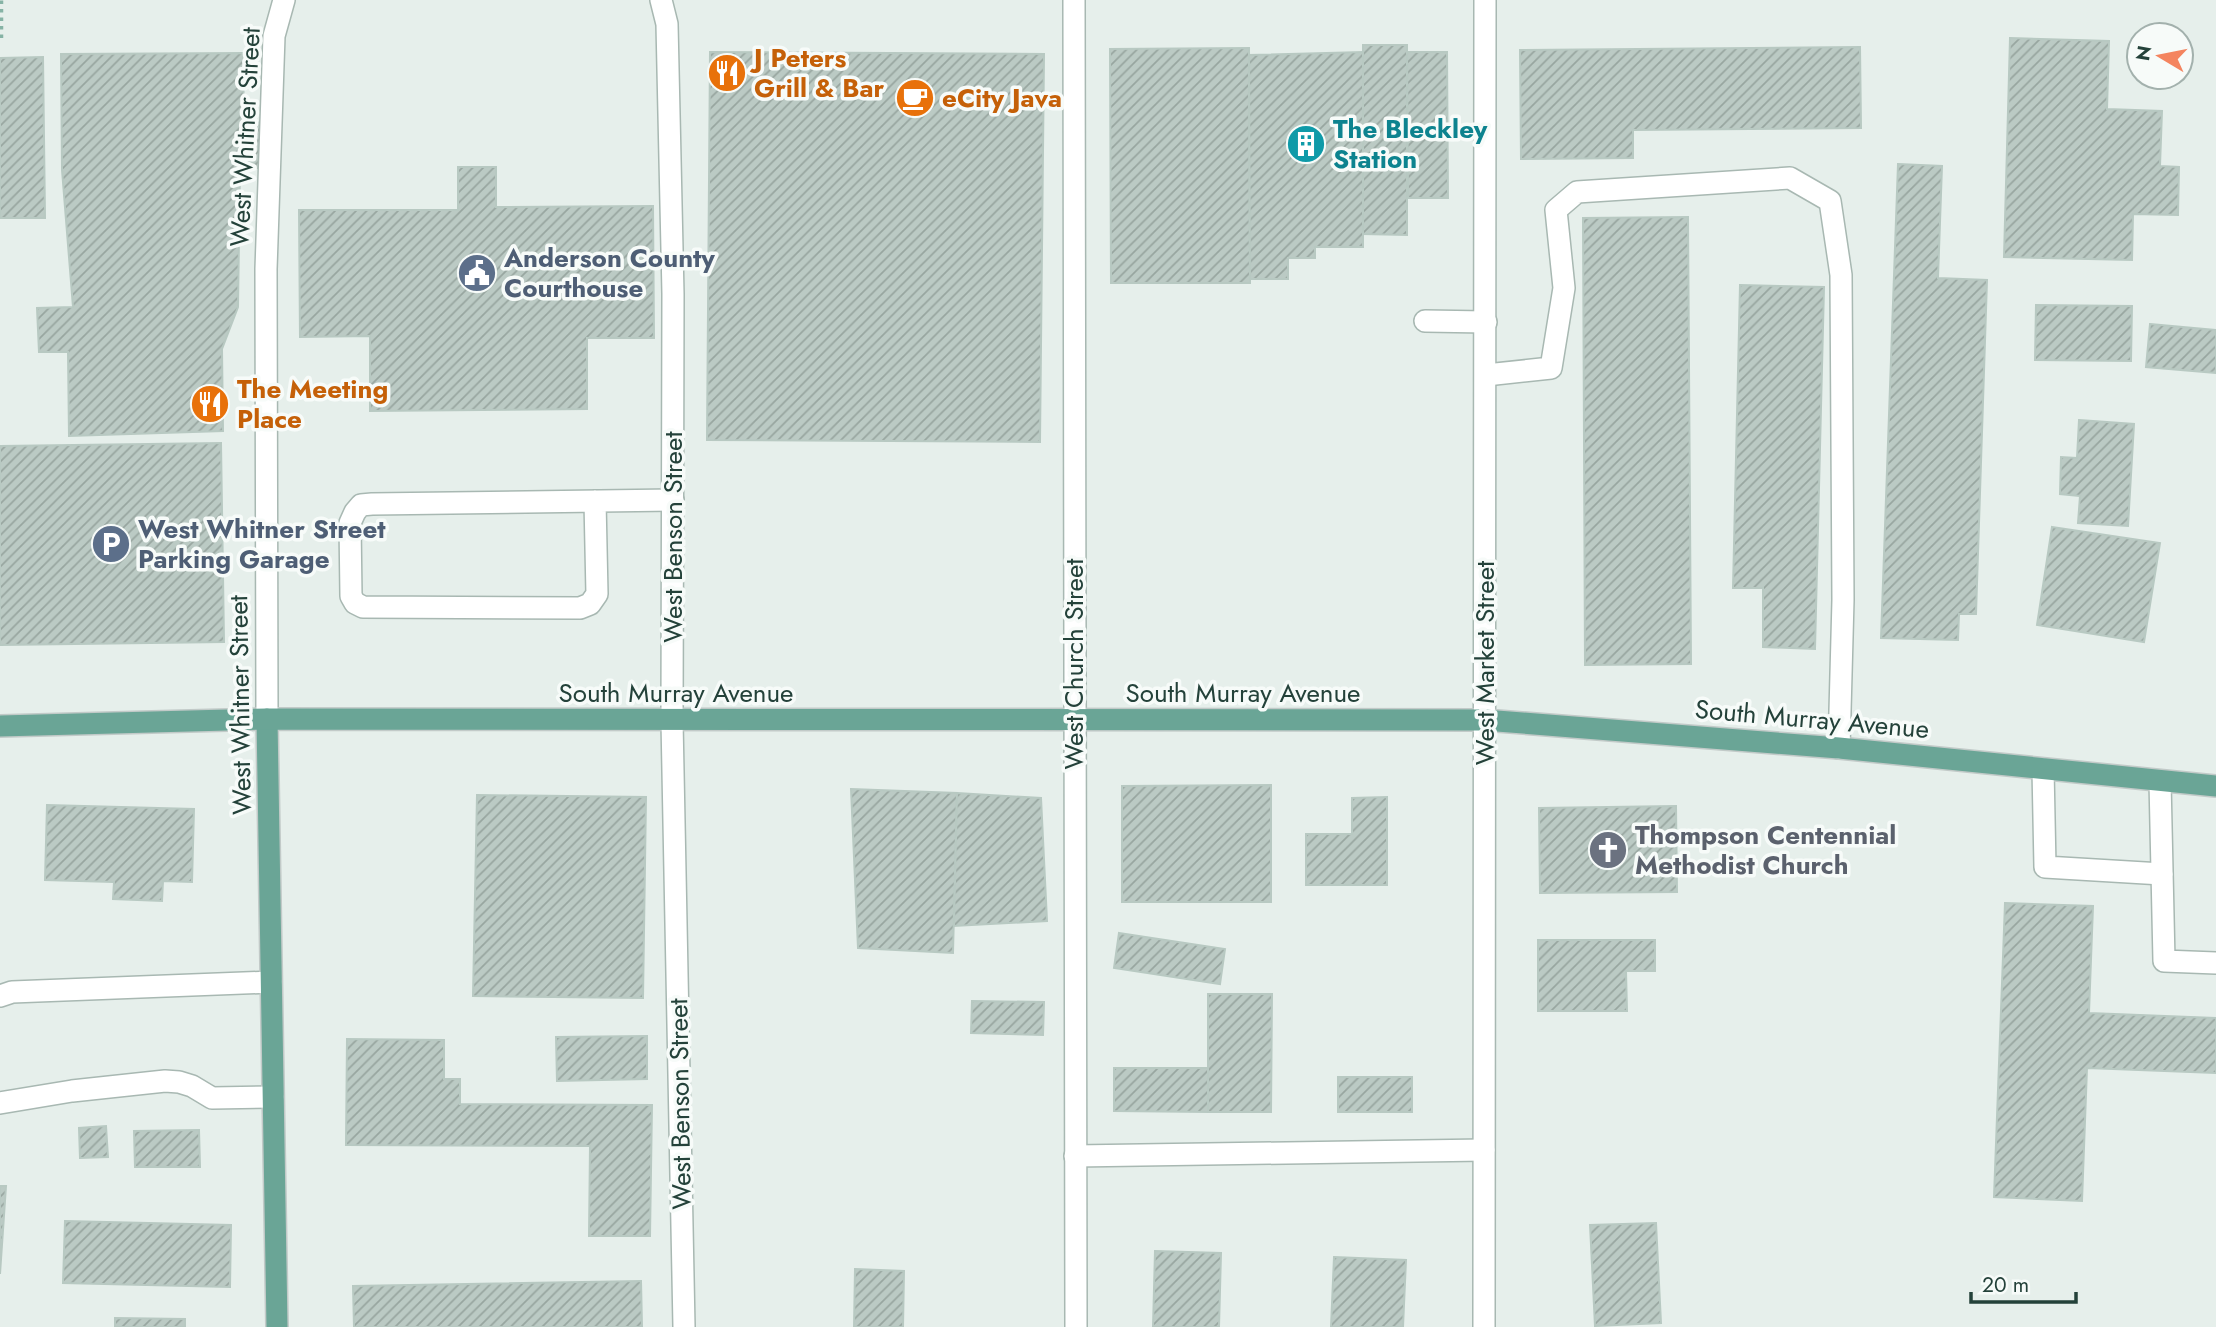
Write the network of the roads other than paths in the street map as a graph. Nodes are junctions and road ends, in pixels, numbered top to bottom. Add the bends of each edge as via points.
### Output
1 (284, 0) edge
2 (661, 0) edge
3 (1074, 0) edge
4 (1485, 0) edge
5 (1425, 321) dead end
6 (1486, 322) junction
7 (1486, 375) junction
8 (673, 500) junction
9 (595, 501) junction
10 (267, 719) junction
11 (1484, 720) junction
12 (672, 721) junction
13 (1074, 722) junction
14 (0, 726) edge
15 (1839, 748) junction
16 (2043, 769) junction
17 (2160, 781) junction
18 (2216, 786) edge
19 (2162, 873) junction
20 (2216, 963) edge
21 (271, 982) junction
22 (0, 996) edge
23 (273, 1097) junction
24 (0, 1103) edge
25 (1484, 1150) junction
26 (1075, 1156) junction
27 (277, 1327) edge
28 (684, 1327) edge
29 (1076, 1327) edge
30 (1484, 1327) edge

1 - 10 street, West Whitner Street via 274,36 266,269
2 - 8 street, West Benson Street via 668,45
3 - 13 street, West Church Street
4 - 6 street, West Market Street
5 - 6 street
6 - 7 street, West Market Street
7 - 11 street, West Market Street
7 - 15 street via 1551,368 1564,288 1556,210 1577,192 1790,178 1830,201 1841,275
8 - 9 street
8 - 12 street, West Benson Street
9 - 9 street via 361,505 350,523 351,596 363,607 580,608 597,594
10 - 12 main road, South Murray Avenue
10 - 14 main road, South Murray Avenue
10 - 21 main road, West Whitner Street
11 - 13 main road, South Murray Avenue
11 - 15 main road, South Murray Avenue
11 - 25 street, West Market Street
12 - 13 main road, South Murray Avenue
12 - 28 street, West Benson Street
13 - 26 street, West Church Street
15 - 16 main road, South Murray Avenue
16 - 17 main road, South Murray Avenue
16 - 19 street via 2045,867
17 - 18 main road, South Murray Avenue
17 - 19 street
19 - 20 street via 2164,961
21 - 22 street
21 - 23 main road, West Whitner Street
23 - 24 street via 212,1098 192,1086 165,1081
23 - 27 main road, West Whitner Street
25 - 26 street
25 - 30 street, West Market Street
26 - 29 street, West Church Street

